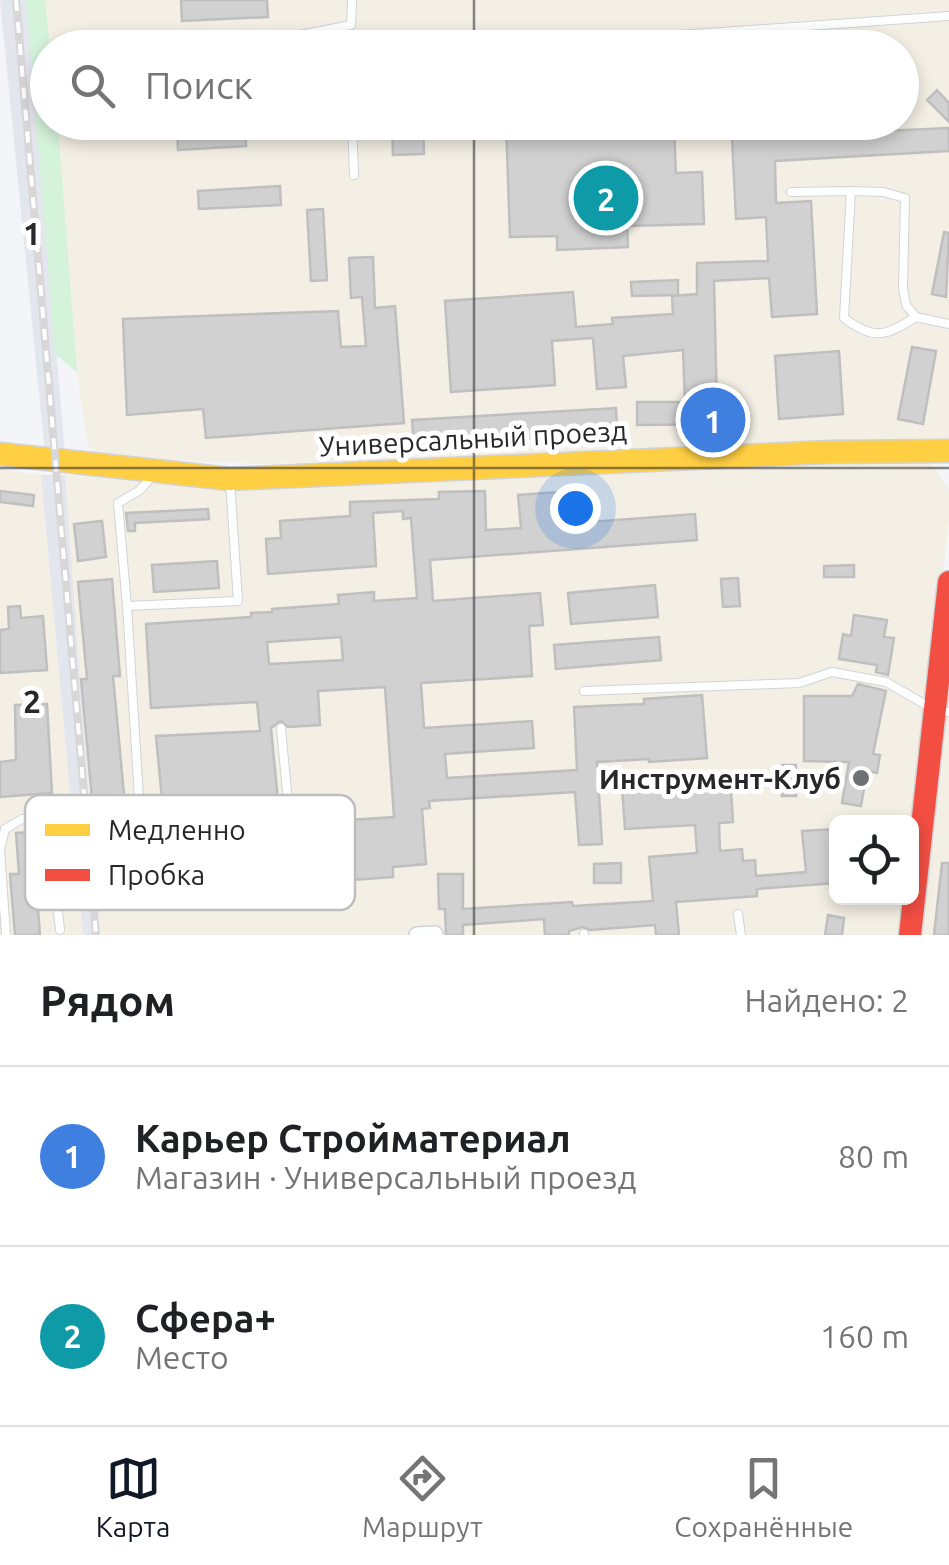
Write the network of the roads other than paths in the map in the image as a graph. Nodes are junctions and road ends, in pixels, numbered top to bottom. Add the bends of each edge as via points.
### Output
1 (352, 0) edge
2 (949, 16) edge
3 (326, 30) edge
4 (750, 30) edge
5 (353, 140) edge
6 (354, 175) dead end
7 (852, 191) junction
8 (791, 192) dead end
9 (916, 316) junction
10 (949, 324) edge
11 (949, 451) edge
12 (0, 454) edge
13 (157, 471) junction
14 (230, 478) junction
15 (949, 582) edge
16 (127, 606) junction
17 (584, 690) dead end
18 (942, 711) edge
19 (281, 728) dead end
20 (139, 795) edge
21 (287, 795) edge
22 (25, 820) edge
23 (58, 910) edge
24 (738, 914) dead end
25 (60, 930) dead end
26 (435, 934) edge
27 (6, 935) edge
28 (418, 935) edge
29 (740, 935) edge
30 (910, 935) edge

1 - 3 lane via 351,25
2 - 4 lane
5 - 6 lane
7 - 8 lane
7 - 9 lane via 905,198 903,288
7 - 9 lane via 844,318 864,333 890,333
9 - 10 lane
11 - 14 street, Универсальный проезд
12 - 13 street, Универсальный проезд
13 - 14 street, Универсальный проезд
13 - 16 lane via 118,503
14 - 16 lane via 238,600
15 - 18 street
16 - 20 lane
17 - 18 lane via 800,682 832,672 886,682
18 - 30 street
19 - 21 lane
22 - 27 lane via 5,829 0,850
23 - 25 lane
24 - 29 lane
26 - 28 street

